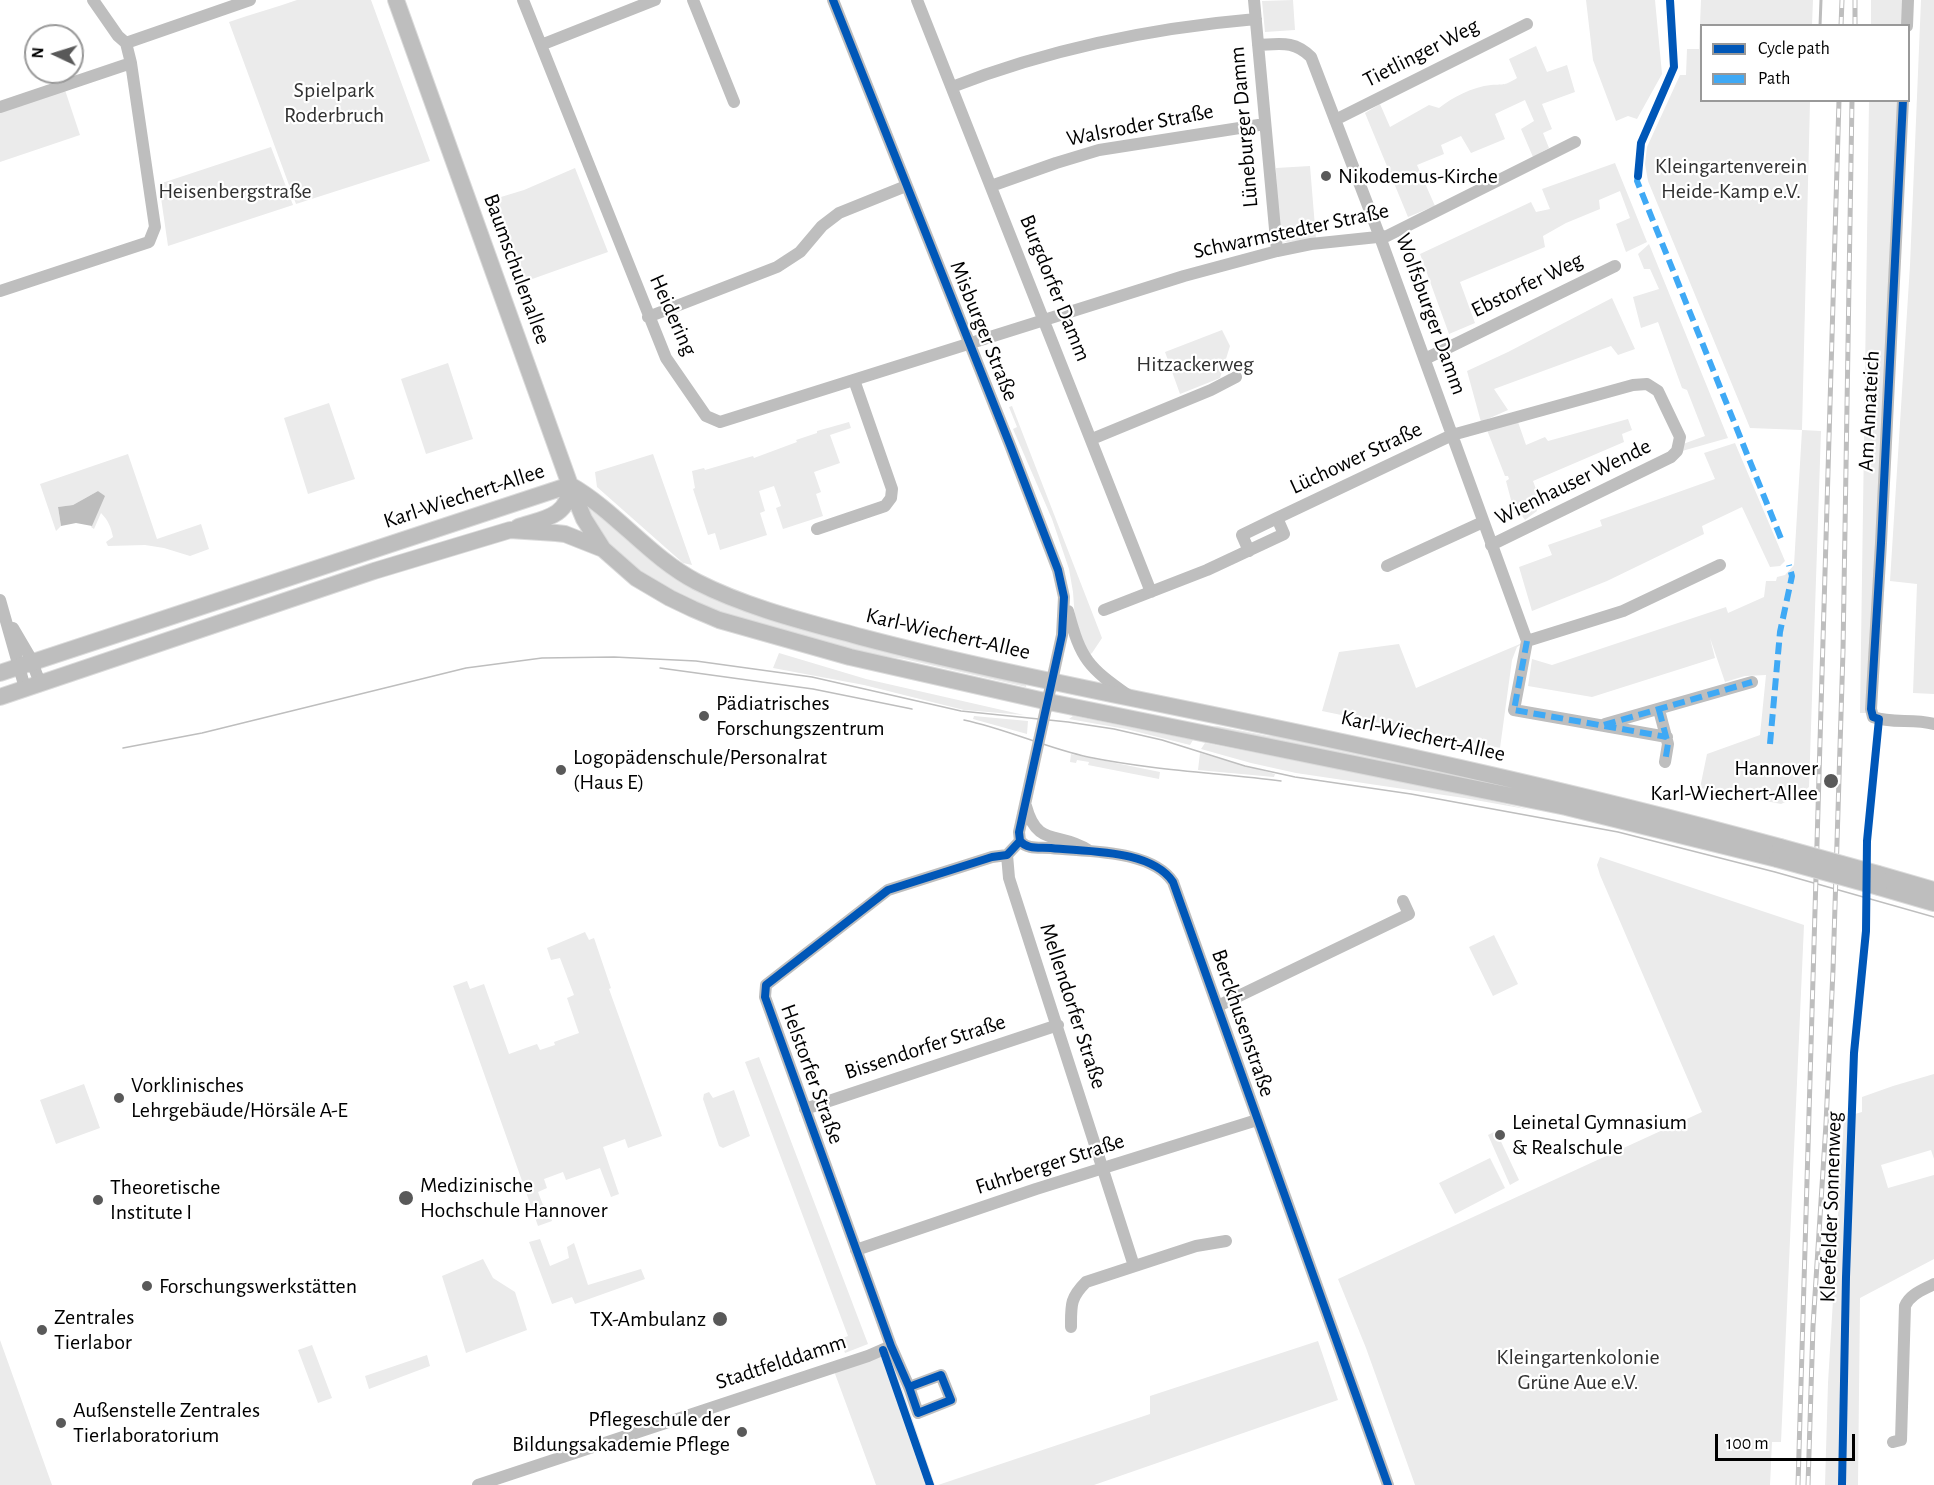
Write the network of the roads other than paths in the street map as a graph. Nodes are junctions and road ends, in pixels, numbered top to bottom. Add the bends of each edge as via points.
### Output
1 (93, 0) edge
2 (250, 0) edge
3 (396, 0) edge
4 (523, 0) edge
5 (655, 0) edge
6 (693, 0) edge
7 (833, 0) edge
8 (917, 0) edge
9 (1254, 0) edge
10 (1908, 0) edge
11 (1256, 18) junction
12 (1527, 24) dead end
13 (1907, 24) edge
14 (126, 43) junction
15 (541, 45) junction
16 (1258, 45) junction
17 (131, 63) junction
18 (951, 87) junction
19 (734, 102) dead end
20 (1903, 102) edge
21 (0, 107) edge
22 (1335, 120) junction
23 (1264, 124) junction
24 (1575, 142) dead end
25 (906, 186) junction
26 (991, 186) junction
27 (1380, 237) junction
28 (1277, 251) junction
29 (1615, 266) dead end
30 (0, 291) edge
31 (648, 316) junction
32 (1044, 320) junction
33 (970, 344) junction
34 (1425, 359) junction
35 (1236, 377) dead end
36 (854, 380) junction
37 (1452, 435) junction
38 (1092, 439) junction
39 (570, 485) junction
40 (1483, 522) junction
41 (817, 529) dead end
42 (510, 530) junction
43 (1491, 545) junction
44 (603, 549) junction
45 (1720, 565) dead end
46 (1387, 566) dead end
47 (303, 573) junction
48 (1151, 592) junction
49 (311, 593) junction
50 (1064, 597) junction
51 (0, 600) edge
52 (1104, 610) dead end
53 (1527, 641) junction
54 (26, 664) junction
55 (0, 673) edge
56 (1053, 682) junction
57 (1752, 682) dead end
58 (32, 686) junction
59 (0, 697) edge
60 (1132, 698) junction
61 (1049, 702) junction
62 (1659, 710) junction
63 (1934, 724) edge
64 (1601, 726) junction
65 (1666, 737) junction
66 (1665, 762) dead end
67 (1026, 805) junction
68 (1020, 841) junction
69 (1088, 850) junction
70 (1779, 853) junction
71 (1007, 855) junction
72 (1879, 880) junction
73 (1934, 890) edge
74 (1403, 901) dead end
75 (1934, 903) edge
76 (1218, 1006) junction
77 (1058, 1025) junction
78 (805, 1109) junction
79 (1257, 1120) junction
80 (1103, 1169) junction
81 (1226, 1241) dead end
82 (856, 1250) junction
83 (1134, 1266) junction
84 (1934, 1284) edge
85 (1071, 1327) dead end
86 (891, 1346) junction
87 (909, 1387) dead end
88 (1893, 1442) dead end
89 (478, 1485) edge
90 (1387, 1485) edge

1 - 14 street
2 - 14 street
3 - 39 main road, Baumschulenallee
4 - 15 street, Heidering
5 - 15 street
6 - 19 street
7 - 25 street, Misburger Straße
8 - 18 street, Burgdorfer Damm
9 - 11 street, Lüneburger Damm
10 - 13 street
11 - 16 street, Lüneburger Damm
11 - 18 street via 1102,41 988,72
12 - 22 street, Tietlinger Weg
14 - 17 street
15 - 31 street, Heidering
16 - 22 street, Wolfsburger Damm via 1301,47 1311,57
16 - 23 street, Lüneburger Damm
17 - 21 street
17 - 30 street via 155,227 149,242
18 - 26 street, Burgdorfer Damm
20 - 63 street, Am Annateich via 1871,709 1873,717 1879,719
22 - 27 street, Wolfsburger Damm
23 - 26 street, Walsroder Straße via 1098,150
23 - 28 street, Lüneburger Damm
24 - 27 street, Schwarmstedter Straße
25 - 31 street via 839,213 800,252 777,267
25 - 33 street, Misburger Straße
26 - 32 street, Burgdorfer Damm
27 - 28 street, Schwarmstedter Straße
27 - 34 street, Wolfsburger Damm
28 - 32 street, Schwarmstedter Straße
29 - 34 street, Ebstorfer Weg
31 - 36 street, Heidering via 666,358 691,396 706,416 720,422
32 - 33 street, Schwarmstedter Straße
32 - 38 street, Burgdorfer Damm
33 - 36 street, Heidering
33 - 50 street, Misburger Straße via 1051,548
34 - 37 street, Wolfsburger Damm
35 - 38 street
36 - 41 street via 892,489 891,498 885,506
37 - 40 street, Wolfsburger Damm
37 - 43 street, Wienhauser Wende via 1640,384 1658,391 1677,430 1680,444 1671,457
37 - 48 street, Lüchower Straße via 1242,535 1249,551
38 - 48 street, Burgdorfer Damm
39 - 42 main road via 566,505 555,514
39 - 44 main road, Baumschulenallee via 584,519
39 - 47 main road, Karl-Wiechert-Allee
39 - 56 main road, Karl-Wiechert-Allee via 607,510 670,566 750,604 874,640
40 - 43 street, Wolfsburger Damm
40 - 46 street
42 - 44 main road, Karl-Wiechert-Allee via 565,534
42 - 49 main road, Karl-Wiechert-Allee
43 - 53 street, Wolfsburger Damm
44 - 61 main road, Karl-Wiechert-Allee via 636,578 719,620 850,657
45 - 53 street via 1623,611
47 - 49 main road
47 - 54 main road, Karl-Wiechert-Allee
48 - 52 street, Lüchower Straße
49 - 58 main road, Karl-Wiechert-Allee
50 - 56 street, Misburger Straße
50 - 60 street via 1076,641 1087,663
51 - 54 street
53 - 64 street via 1514,710
54 - 55 main road, Karl-Wiechert-Allee
54 - 58 street
56 - 60 main road, Karl-Wiechert-Allee
56 - 61 street
57 - 62 street
58 - 59 main road, Karl-Wiechert-Allee
60 - 70 main road, Karl-Wiechert-Allee via 1531,784
61 - 67 street
61 - 70 main road, Karl-Wiechert-Allee
62 - 64 street
62 - 65 street
64 - 65 street
65 - 66 street
67 - 68 street
67 - 69 street, Berckhusenstraße via 1031,822 1041,834 1077,843
68 - 69 street, Berckhusenstraße via 1028,847
68 - 71 street
69 - 76 street, Berckhusenstraße via 1157,866 1171,878
70 - 72 main road, Karl-Wiechert-Allee, bridge
71 - 77 street, Mellendorfer Straße via 1009,878
71 - 78 street, Helstorfer Straße via 888,891 766,985 765,997
72 - 73 main road, Karl-Wiechert-Allee
72 - 75 main road, Karl-Wiechert-Allee
74 - 76 street via 1409,914
76 - 79 street, Berckhusenstraße
77 - 78 street, Bissendorfer Straße
77 - 80 street, Mellendorfer Straße
78 - 82 street, Helstorfer Straße
79 - 80 street, Fuhrberger Straße
79 - 90 street, Berckhusenstraße
80 - 82 street, Fuhrberger Straße
80 - 83 street, Mellendorfer Straße
81 - 83 street via 1196,1246
82 - 86 street, Helstorfer Straße
83 - 85 street via 1086,1282 1074,1293
84 - 88 street via 1914,1294 1905,1306 1900,1440
86 - 87 street, Helstorfer Straße
86 - 89 street, Stadtfelddamm

